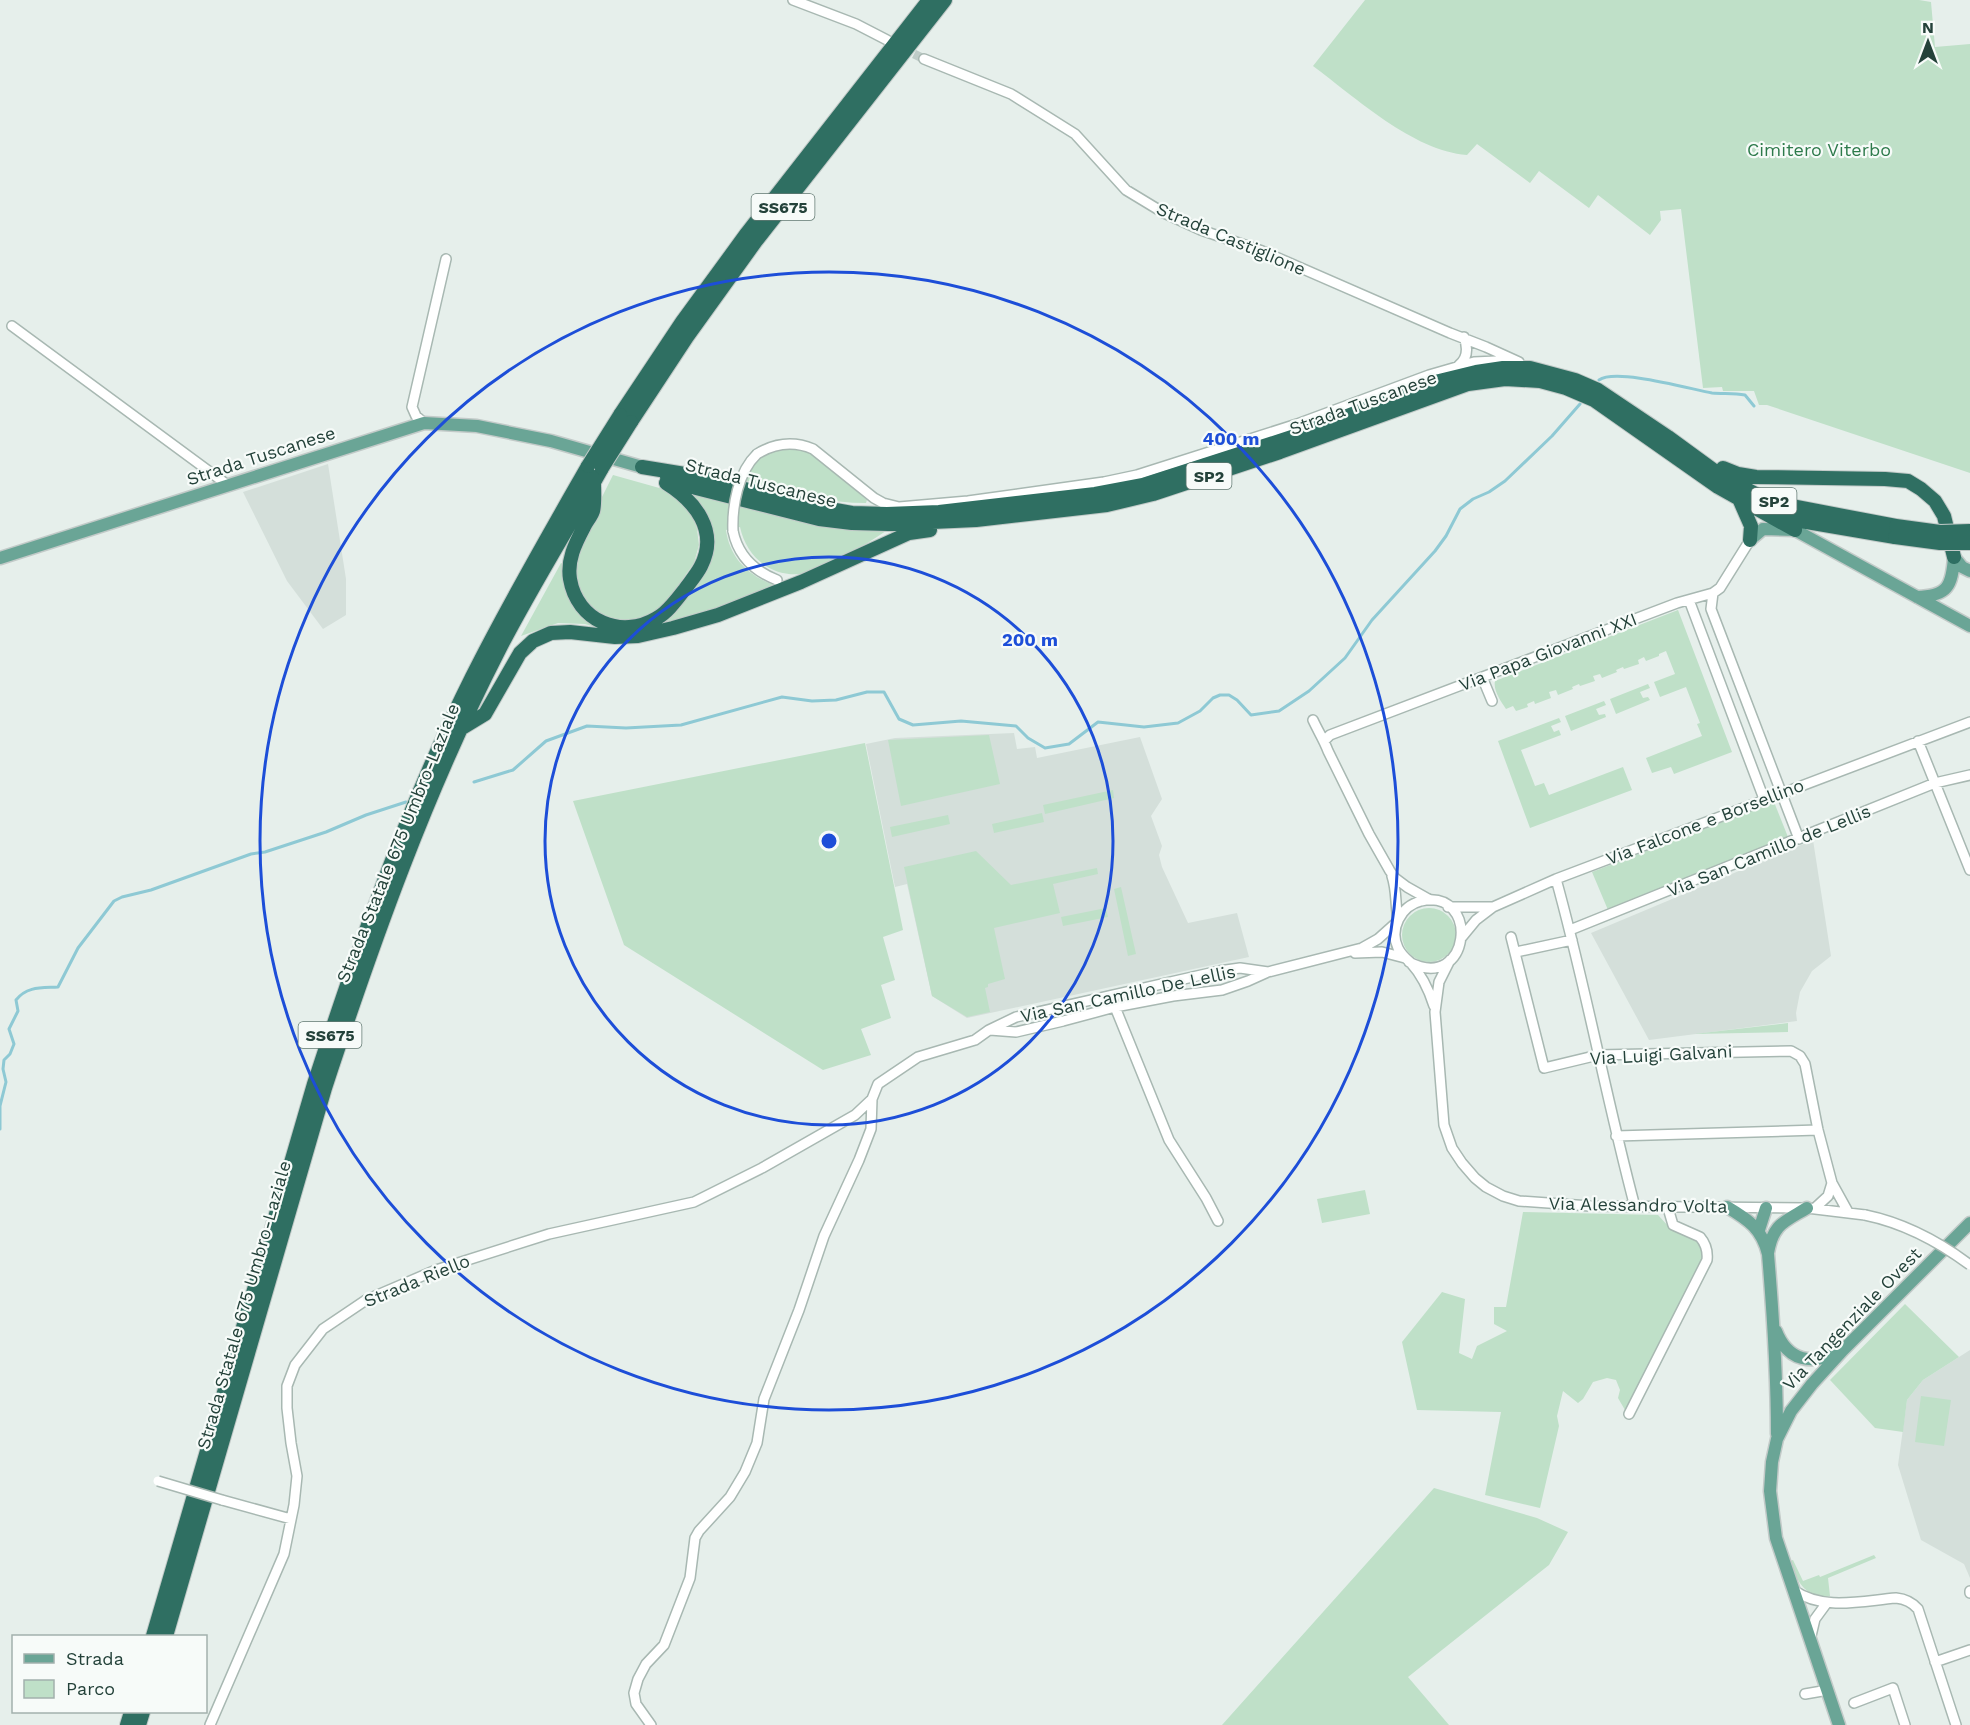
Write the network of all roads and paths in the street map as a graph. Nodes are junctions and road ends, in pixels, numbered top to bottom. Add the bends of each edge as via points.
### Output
1 (793, 0) edge
2 (929, 0) edge
3 (945, 0) edge
4 (887, 40) dead end
5 (924, 59) tunnel mouth
6 (446, 259) dead end
7 (12, 326) dead end
8 (1464, 338) junction
9 (1503, 362) dead end
10 (1524, 365) junction
11 (1457, 367) junction
12 (626, 419) junction
13 (424, 423) junction
14 (1668, 437) junction
15 (595, 467) junction
16 (642, 467) junction
17 (594, 482) junction
18 (229, 486) junction
19 (1738, 499) junction
20 (899, 507) junction
21 (1753, 507) junction
22 (833, 510) junction
23 (964, 521) junction
24 (1795, 530) junction
25 (1895, 531) junction
26 (1970, 531) edge
27 (1750, 540) junction
28 (1970, 543) edge
29 (0, 558) edge
30 (1954, 558) junction
31 (1970, 571) edge
32 (777, 580) joint
33 (801, 582) junction
34 (1713, 593) junction
35 (1917, 597) junction
36 (1689, 600) junction
37 (1970, 626) edge
38 (1728, 658) junction
39 (1712, 664) junction
40 (1482, 677) junction
41 (1492, 701) dead end
42 (1313, 720) dead end
43 (1970, 722) edge
44 (462, 728) junction
45 (1325, 740) junction
46 (1918, 741) junction
47 (1765, 754) junction
48 (1749, 760) junction
49 (1970, 775) edge
50 (1935, 783) junction
51 (1781, 793) junction
52 (1764, 800) junction
53 (1799, 839) junction
54 (1970, 870) edge
55 (1390, 871) junction
56 (1556, 879) junction
57 (1432, 900) junction
58 (1448, 907) junction
59 (1493, 907) junction
60 (1397, 921) junction
61 (1571, 935) junction
62 (1462, 937) junction
63 (1511, 937) dead end
64 (1516, 952) junction
65 (1344, 953) junction
66 (1407, 960) junction
67 (1450, 960) junction
68 (1268, 972) junction
69 (1115, 1007) junction
70 (1435, 1012) junction
71 (989, 1030) junction
72 (1598, 1055) junction
73 (872, 1098) junction
74 (1818, 1130) junction
75 (1616, 1136) junction
76 (1832, 1183) junction
77 (1828, 1196) junction
78 (1635, 1207) junction
79 (1727, 1207) junction
80 (1668, 1208) junction
81 (1766, 1208) junction
82 (1811, 1208) junction
83 (1834, 1210) junction
84 (1848, 1212) junction
85 (1218, 1221) dead end
86 (1970, 1223) edge
87 (1776, 1228) junction
88 (1759, 1230) junction
89 (1768, 1254) junction
90 (1970, 1264) edge
91 (1774, 1327) junction
92 (1843, 1350) junction
93 (1629, 1414) dead end
94 (1777, 1439) junction
95 (158, 1481) dead end
96 (291, 1519) junction
97 (1793, 1590) junction
98 (1826, 1604) junction
99 (153, 1635) edge
100 (166, 1635) edge
101 (1811, 1641) junction
102 (1970, 1650) edge
103 (1935, 1662) junction
104 (1828, 1690) junction
105 (1805, 1694) dead end
106 (1854, 1703) dead end
107 (210, 1725) edge
108 (651, 1725) edge
109 (1839, 1725) edge
110 (1905, 1725) edge
111 (1956, 1725) edge

1 - 4 street
2 - 12 highway, Strada Statale 675 Umbro-Laziale / SS675 via 682,322
3 - 12 highway, Strada Statale 675 Umbro-Laziale / SS675 via 756,241
5 - 8 street, Strada Castiglione via 1011,94 1075,134 1126,190 1164,213
6 - 13 street via 412,407
7 - 18 street
8 - 10 street, Strada Castiglione
8 - 11 street via 1466,353
9 - 11 street, Strada Tuscanese
10 - 14 highway, Strada Tuscanese / SP2 via 1598,390
10 - 22 highway, Strada Tuscanese / SP2 via 1436,382 1298,435 1143,485 939,512
11 - 20 street, Strada Tuscanese via 1257,438 1137,475 968,501
12 - 15 highway, Strada Statale 675 Umbro-Laziale / SS675, bridge
13 - 16 main road, Strada Tuscanese / SP2 via 477,426 550,441
13 - 18 main road, Strada Tuscanese / SP2
14 - 25 highway, SP2 via 1720,475 1763,498
14 - 30 highway via 1738,474 1908,481 1935,501 1944,516
15 - 17 highway, Strada Statale 675 Umbro-Laziale / SS675
15 - 99 highway, Strada Statale 675 Umbro-Laziale / SS675 via 526,574 471,678 393,858 314,1084
16 - 17 highway via 692,503 702,521 706,545 701,567 682,592 658,618 639,626 612,627 600,622 584,611 574,593 570,578 573,546 593,511
16 - 22 highway, Strada Tuscanese / SP2 via 692,475
16 - 23 highway, Strada Tuscanese / SP2 via 696,488 819,519 870,524
17 - 44 highway, Strada Statale 675 Umbro-Laziale / SS675 via 515,620
18 - 29 main road, Strada Tuscanese / SP2
19 - 21 highway, Strada Tuscanese / SP2
19 - 23 highway, Strada Tuscanese / SP2 via 1594,400 1540,381 1505,380 1468,384 1153,494 1107,505
19 - 27 highway via 1751,526
20 - 22 highway
20 - 32 street, bridge via 874,498 813,449 778,445 758,454 741,478 732,516 733,531 747,562
21 - 24 highway, SP2
21 - 25 highway, SP2 via 1795,520
23 - 33 highway via 909,533
24 - 27 main road via 1763,529
24 - 35 main road, SP2
25 - 26 highway, SP2, bridge
25 - 28 highway, SP2, bridge via 1940,543
27 - 34 street
30 - 31 main road
30 - 35 main road via 1948,588 1930,597
32 - 33 highway
33 - 44 highway via 718,615 638,636 551,633 533,641 520,653 485,714
34 - 36 street, Via Papa Giovanni XXI
34 - 38 street via 1711,609
35 - 37 main road, SP2
36 - 39 street
36 - 40 street, Via Papa Giovanni XXI
38 - 39 street
38 - 47 street
39 - 48 street
40 - 41 street
40 - 45 street, Via Papa Giovanni XXI
42 - 45 street
43 - 46 street, Via Falcone e Borsellino
44 - 100 highway, Strada Statale 675 Umbro-Laziale / SS675 via 405,862 329,1077
45 - 55 street
46 - 50 street
46 - 51 street, Via Falcone e Borsellino
47 - 48 street
47 - 51 street
48 - 52 street
49 - 50 street, Via San Camillo de Lellis
50 - 53 street, Via San Camillo de Lellis
50 - 54 street
51 - 52 street, Via Falcone e Borsellino
51 - 53 street
52 - 56 street, Via Falcone e Borsellino
53 - 61 street, Via San Camillo de Lellis
55 - 57 street via 1407,887
55 - 60 street via 1397,893
56 - 59 street, Via Falcone e Borsellino
56 - 61 street
57 - 58 street
57 - 60 street via 1409,906
58 - 59 street, Via Falcone e Borsellino
58 - 62 street via 1459,920
59 - 62 street, Via Falcone e Borsellino
60 - 65 street, Via San Camillo De Lellis via 1378,939
60 - 66 street via 1395,940
61 - 64 street, Via San Camillo de Lellis
61 - 72 street
62 - 67 street
63 - 64 street, Via Luigi Galvani
64 - 72 street, Via Luigi Galvani via 1544,1068
65 - 66 street, Via San Camillo De Lellis via 1373,952
65 - 68 street, Via San Camillo De Lellis
66 - 67 street via 1426,968
66 - 70 street, Via Alessandro Volta via 1425,984
67 - 70 street, Via Alessandro Volta via 1439,982
68 - 69 street, Via San Camillo De Lellis via 1222,990
68 - 71 street, Via San Camillo De Lellis via 1240,968 1219,971 1016,1017
69 - 71 street, Via San Camillo De Lellis via 1016,1032
69 - 85 street via 1169,1140
70 - 78 street, Via Alessandro Volta via 1444,1125 1452,1148 1475,1178 1519,1201
71 - 73 street, Via San Camillo De Lellis via 975,1040 918,1057 878,1084
72 - 74 street, Via Luigi Galvani via 1791,1051 1804,1064
72 - 75 street
73 - 96 street, Strada Riello via 855,1115 694,1202 549,1234 436,1270 366,1300 323,1329 295,1365 287,1386 297,1476
73 - 108 street via 871,1129 824,1236 764,1400 757,1443 746,1472 695,1538 690,1578 664,1645 646,1664 633,1693
74 - 75 street
74 - 76 street, Via Luigi Galvani
75 - 78 street
76 - 77 street
76 - 84 street, Via Luigi Galvani
77 - 82 street
77 - 83 street
78 - 80 street, Via Alessandro Volta
79 - 80 street, Via Alessandro Volta
79 - 81 street, Via Alessandro Volta
79 - 88 main road
80 - 93 street via 1673,1225 1703,1240 1707,1260
81 - 82 street, Via Alessandro Volta
81 - 87 main road
81 - 88 main road
82 - 83 street, Via Alessandro Volta
82 - 87 main road
83 - 84 street, Via Alessandro Volta
84 - 90 street, Via Alessandro Volta, bridge via 1914,1230
86 - 92 main road, Via Tangenziale Ovest
87 - 89 main road
88 - 89 main road
89 - 91 main road
91 - 92 main road via 1784,1346 1801,1359 1820,1359
91 - 94 main road
92 - 94 main road, Via Tangenziale Ovest via 1791,1411
94 - 97 main road, Via Tangenziale Ovest via 1771,1506 1776,1538
95 - 96 street, bridge
96 - 107 street, Strada Riello via 284,1554
97 - 98 street
97 - 101 main road, Via Tangenziale Ovest
98 - 101 street via 1815,1619
98 - 103 street via 1896,1598 1910,1601 1918,1609
101 - 104 main road, Via Tangenziale Ovest
102 - 103 street
103 - 111 street
104 - 105 street
104 - 109 main road, Via Tangenziale Ovest
106 - 110 street via 1893,1688

